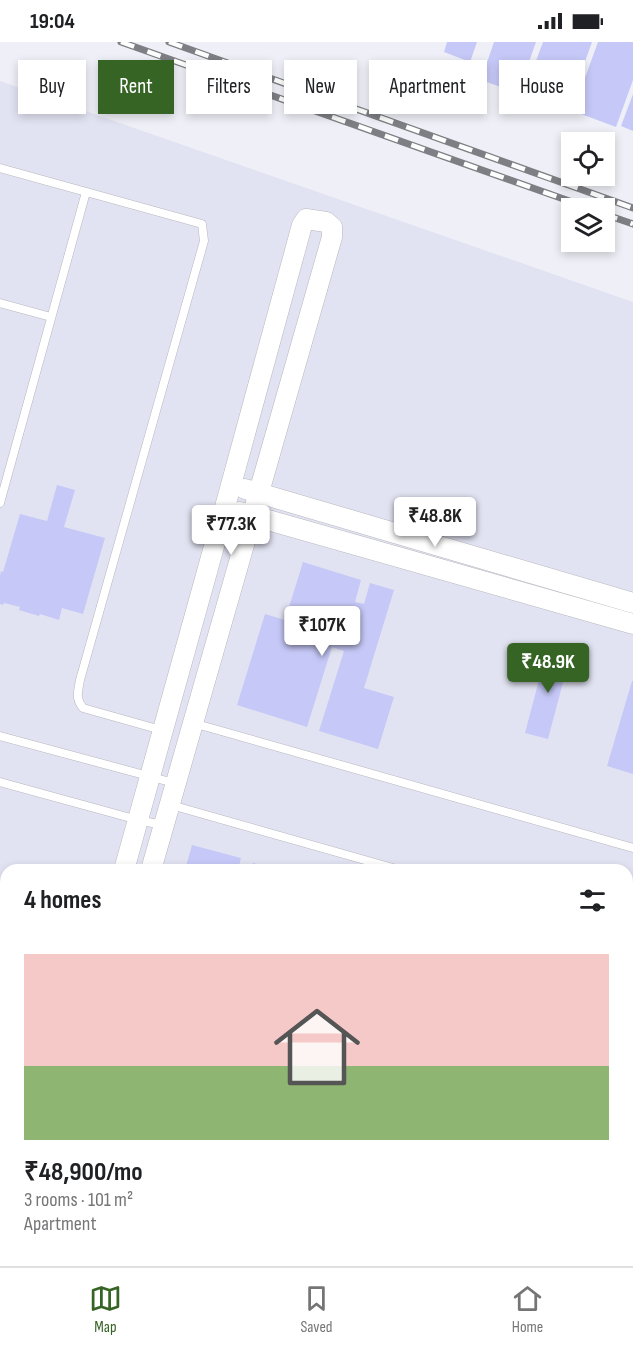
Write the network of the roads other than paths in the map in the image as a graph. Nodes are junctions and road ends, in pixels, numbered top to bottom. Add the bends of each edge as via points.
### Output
1 (0, 168) edge
2 (86, 192) junction
3 (0, 303) edge
4 (51, 317) junction
5 (231, 484) junction
6 (258, 493) junction
7 (0, 503) edge
8 (225, 507) junction
9 (252, 516) junction
10 (633, 603) edge
11 (633, 624) edge
12 (193, 723) junction
13 (163, 730) junction
14 (0, 736) edge
15 (150, 776) junction
16 (0, 782) edge
17 (176, 783) junction
18 (169, 805) junction
19 (138, 820) junction
20 (164, 825) junction
21 (633, 848) edge
22 (126, 864) edge
23 (153, 864) edge
24 (379, 864) edge

1 - 2 lane
2 - 4 lane
2 - 13 lane via 201,224 203,232 204,241 77,694 83,708
3 - 4 lane
4 - 7 lane
5 - 6 street
5 - 6 street via 302,225 306,219 326,222 332,227 332,237
5 - 8 street
6 - 9 street
6 - 10 street
8 - 9 street
8 - 13 street
9 - 11 street
9 - 12 street
12 - 17 street
12 - 21 lane
13 - 15 street
14 - 15 lane
15 - 17 lane
15 - 19 street
16 - 19 lane
17 - 18 street
18 - 20 street
18 - 24 lane
19 - 20 lane
19 - 22 street
20 - 23 street

